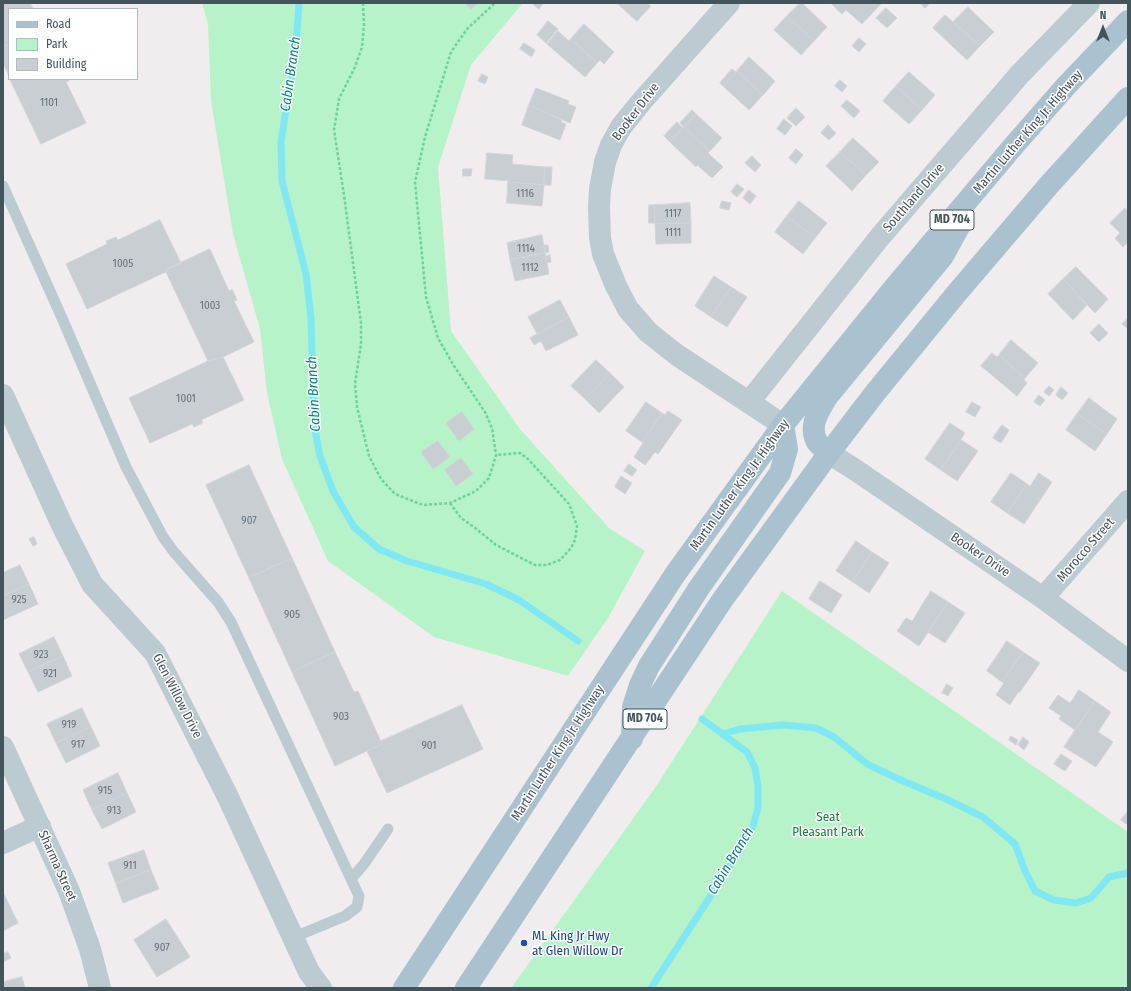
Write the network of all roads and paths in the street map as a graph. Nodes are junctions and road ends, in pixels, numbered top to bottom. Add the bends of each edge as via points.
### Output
1 (363, 3) edge
2 (495, 3) edge
3 (729, 3) edge
4 (1089, 3) edge
5 (1128, 21) edge
6 (1128, 98) edge
7 (3, 186) edge
8 (962, 207) junction
9 (3, 395) edge
10 (750, 402) junction
11 (783, 426) junction
12 (829, 453) junction
13 (496, 455) junction
14 (1128, 501) edge
15 (450, 503) junction
16 (1043, 598) junction
17 (1128, 661) edge
18 (632, 739) junction
19 (3, 747) edge
20 (40, 826) junction
21 (388, 829) dead end
22 (3, 843) edge
23 (352, 878) junction
24 (292, 938) junction
25 (100, 988) edge
26 (321, 988) edge
27 (404, 988) edge
28 (466, 988) edge

1 - 15 path via 362,47 339,99 334,130 361,323 361,344 355,384 357,407 369,456 382,480 395,494 423,504
2 - 13 path via 467,29 451,52 425,137 416,182 426,297 438,338 485,412 492,428
3 - 10 street, Booker Drive via 642,100 618,133 611,145 602,173 599,224 606,261 628,309 648,332 677,355
4 - 10 street, Southland Drive via 1020,74 880,238
5 - 8 main road, Martin Luther King Jr. Highway / MD 704 via 1066,86
6 - 12 main road, MD 704 via 956,294
7 - 23 lane via 126,467 163,537 218,602 231,622
8 - 11 main road, Martin Luther King Jr. Highway / MD 704
8 - 12 main road via 961,224 942,256 828,397 814,419 813,430 817,442
9 - 24 street, Glen Willow Drive via 62,525 92,584 155,653 227,795
10 - 11 street, Booker Drive
11 - 18 main road via 787,449 780,473 699,588 649,666 633,707
11 - 27 main road, Martin Luther King Jr. Highway / MD 704 via 676,573
12 - 16 street, Booker Drive
12 - 18 main road, MD 704 via 723,599
13 - 15 path via 489,478 476,491
13 - 15 path via 520,453 569,504 577,526 575,540 560,560 547,565 535,565 496,545 461,518
14 - 16 street, Morocco Street
16 - 17 street, Booker Drive
18 - 28 main road, MD 704
19 - 20 street, Sharma Street
20 - 22 street
20 - 25 street, Sharma Street via 80,920
21 - 23 lane
23 - 24 lane via 360,896 357,907 345,916
24 - 26 street, Glen Willow Drive via 309,972

